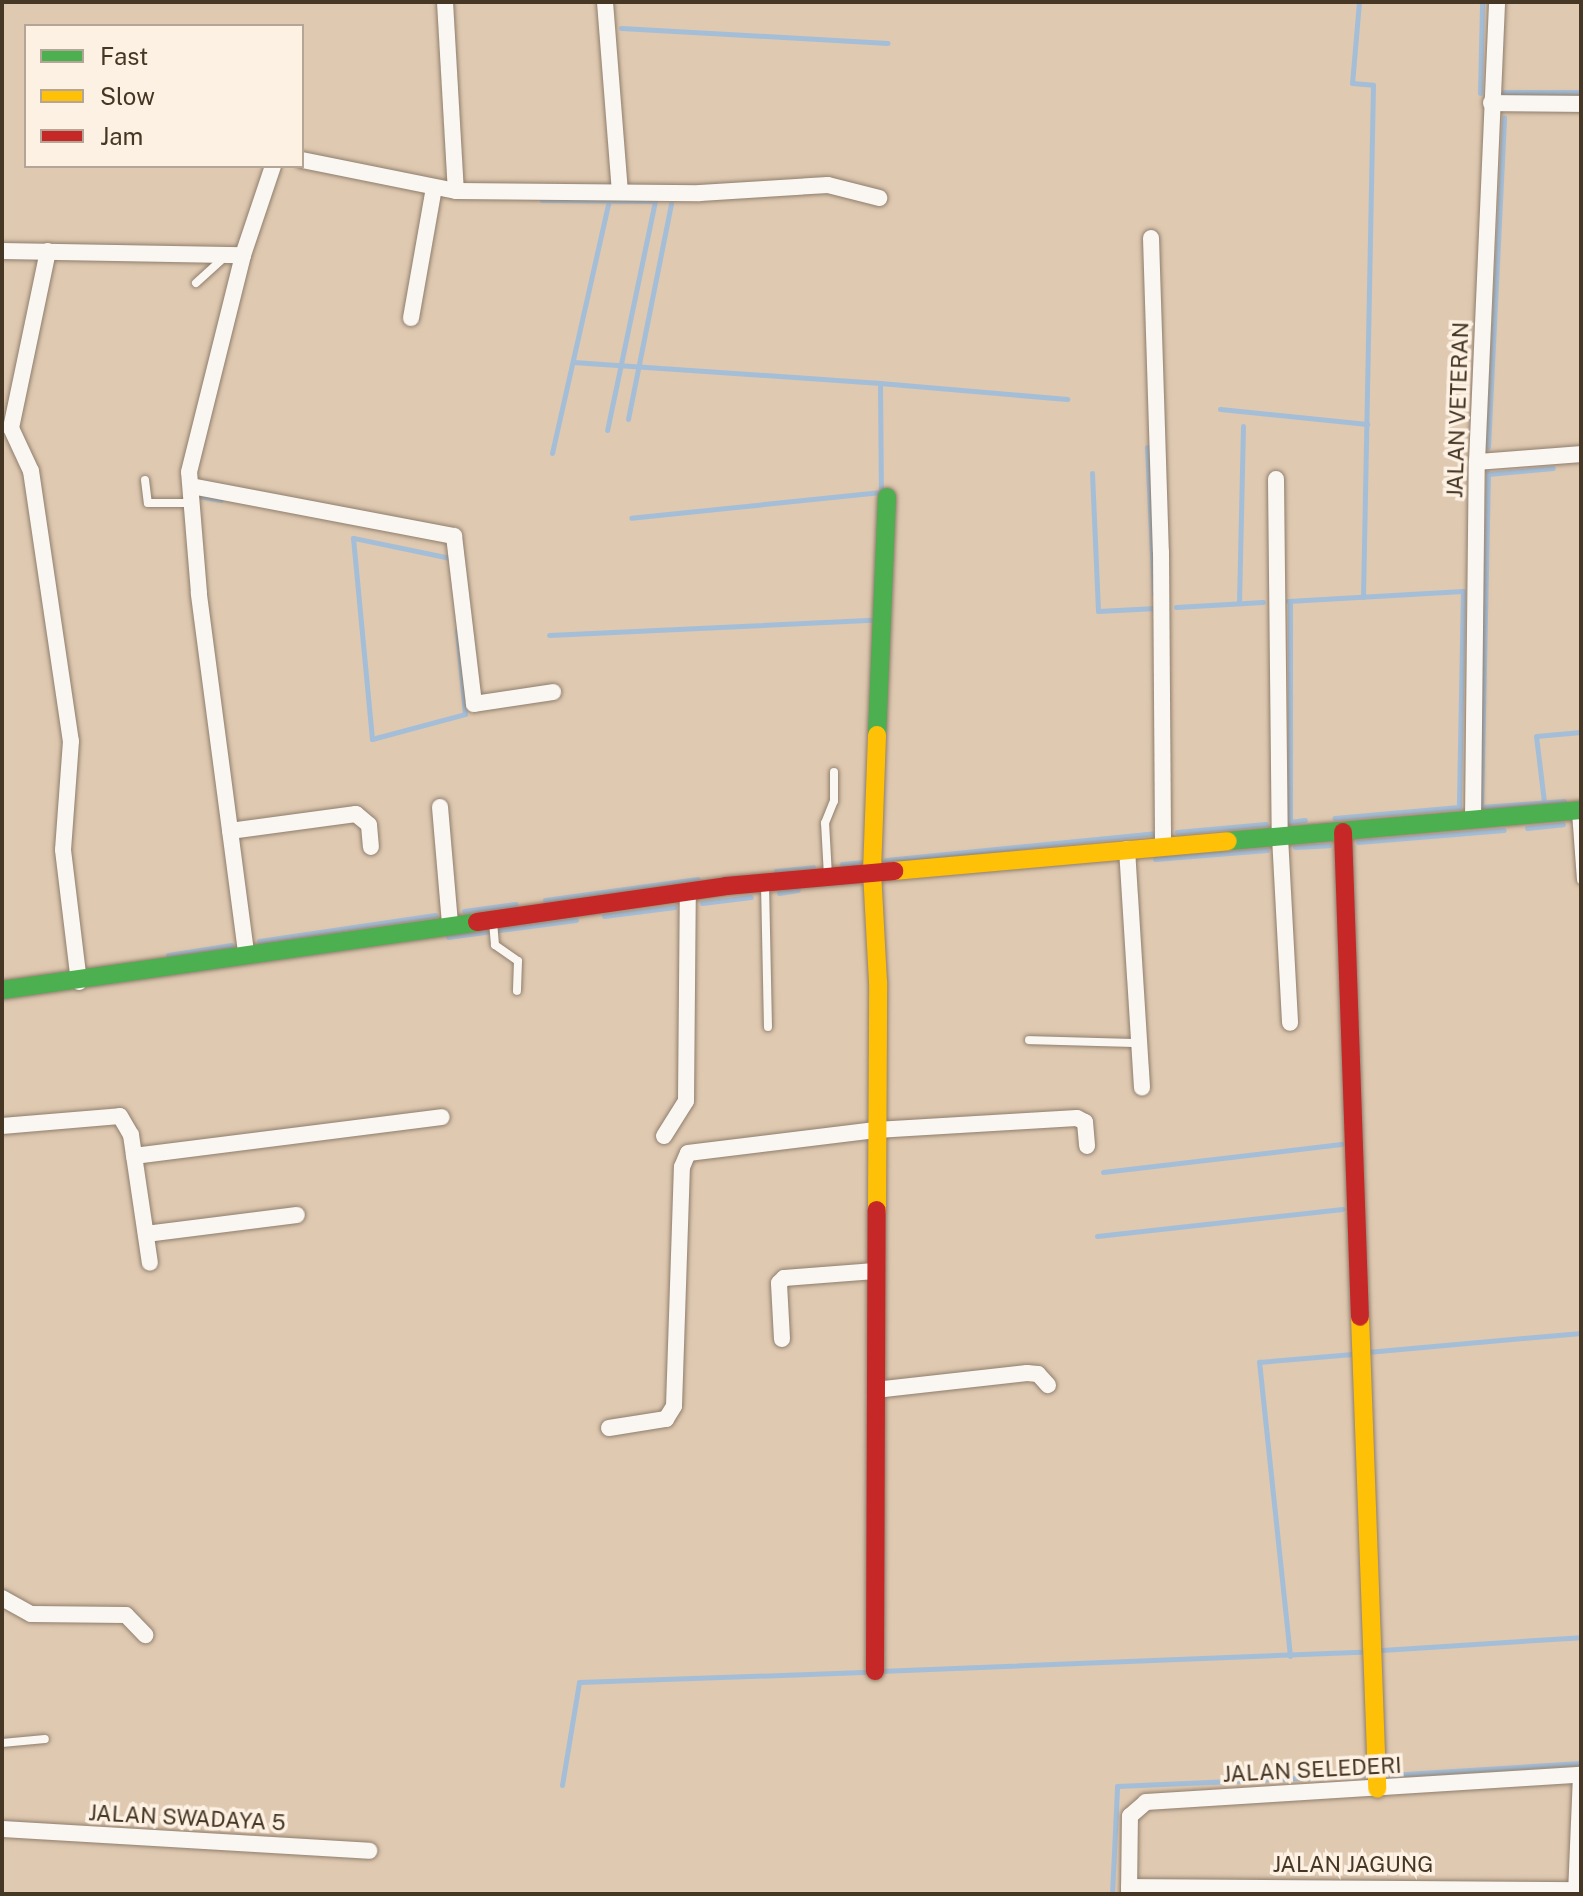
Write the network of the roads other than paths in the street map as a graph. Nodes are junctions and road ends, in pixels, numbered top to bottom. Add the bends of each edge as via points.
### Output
1 (445, 2) edge
2 (605, 2) edge
3 (1497, 2) edge
4 (1491, 103) junction
5 (1581, 104) edge
6 (304, 160) edge
7 (272, 168) edge
8 (434, 188) junction
9 (456, 191) junction
10 (620, 191) junction
11 (879, 198) dead end
12 (1151, 238) dead end
13 (2, 251) edge
14 (48, 251) junction
15 (235, 255) junction
16 (196, 283) dead end
17 (411, 318) dead end
18 (1581, 454) edge
19 (1477, 462) junction
20 (1276, 479) dead end
21 (145, 480) dead end
22 (191, 494) junction
23 (887, 497) dead end
24 (553, 692) dead end
25 (834, 772) dead end
26 (440, 807) dead end
27 (1579, 811) edge
28 (1473, 820) junction
29 (230, 831) junction
30 (1343, 832) junction
31 (1280, 837) junction
32 (1163, 846) junction
33 (371, 847) dead end
34 (1127, 849) junction
35 (872, 872) junction
36 (828, 876) junction
37 (1581, 880) edge
38 (765, 883) junction
39 (688, 891) junction
40 (492, 918) junction
41 (450, 924) junction
42 (246, 952) junction
43 (79, 982) junction
44 (2, 990) edge
45 (517, 991) dead end
46 (1290, 1023) dead end
47 (768, 1027) dead end
48 (1029, 1040) dead end
49 (1139, 1043) junction
50 (1142, 1088) dead end
51 (442, 1117) dead end
52 (2, 1126) edge
53 (876, 1130) junction
54 (664, 1136) dead end
55 (1087, 1146) dead end
56 (134, 1156) junction
57 (297, 1215) dead end
58 (146, 1234) junction
59 (150, 1263) dead end
60 (875, 1271) junction
61 (782, 1339) dead end
62 (1048, 1385) dead end
63 (875, 1390) junction
64 (609, 1428) dead end
65 (2, 1598) edge
66 (145, 1635) dead end
67 (875, 1671) dead end
68 (45, 1739) dead end
69 (2, 1743) edge
70 (1581, 1775) edge
71 (1377, 1789) junction
72 (2, 1829) edge
73 (369, 1851) dead end
74 (1129, 1891) edge
75 (1576, 1892) edge

1 - 9 street
2 - 10 street
3 - 4 street, JALAN VETERAN
4 - 5 street
4 - 19 street, JALAN VETERAN
6 - 8 street
7 - 15 street
8 - 9 street
8 - 17 street
9 - 10 street
10 - 11 street via 747,192 828,185
12 - 32 street
13 - 14 street
14 - 15 street
14 - 43 street via 11,428 31,471 71,741 63,850
15 - 16 lane
15 - 22 street via 191,454
18 - 19 street
19 - 28 street, JALAN VETERAN
20 - 31 street
21 - 22 lane via 148,503
22 - 24 street via 454,536 474,704
22 - 29 street
23 - 35 street
25 - 36 lane via 834,801 825,823
26 - 41 street
27 - 28 street
27 - 37 lane
28 - 30 street
29 - 33 street via 356,814 369,825
29 - 42 street
30 - 31 street
30 - 71 street
31 - 32 street
31 - 46 street
32 - 34 street
34 - 35 street
34 - 49 street
35 - 36 street
35 - 53 street via 878,982
36 - 38 street
38 - 39 street
38 - 47 lane
39 - 40 street
39 - 54 street via 686,1101
40 - 41 street
40 - 45 lane via 495,945 518,961
41 - 42 street
42 - 43 street
43 - 44 street
48 - 49 lane
49 - 50 street
51 - 56 street
52 - 56 street via 113,1112 127,1124
53 - 55 street via 1077,1118 1085,1122
53 - 60 street
53 - 64 street via 683,1156 674,1406 666,1419
56 - 58 street
57 - 58 street
58 - 59 street
60 - 61 street via 784,1278 779,1283
60 - 63 street
62 - 63 street via 1038,1374 1027,1373
63 - 67 street
65 - 66 street via 31,1614 126,1615
68 - 69 lane
70 - 71 street, JALAN SELEDERI
70 - 75 street
71 - 74 street, JALAN SELEDERI via 1141,1804 1130,1816
72 - 73 street, JALAN SWADAYA 5
74 - 75 street, JALAN JAGUNG

